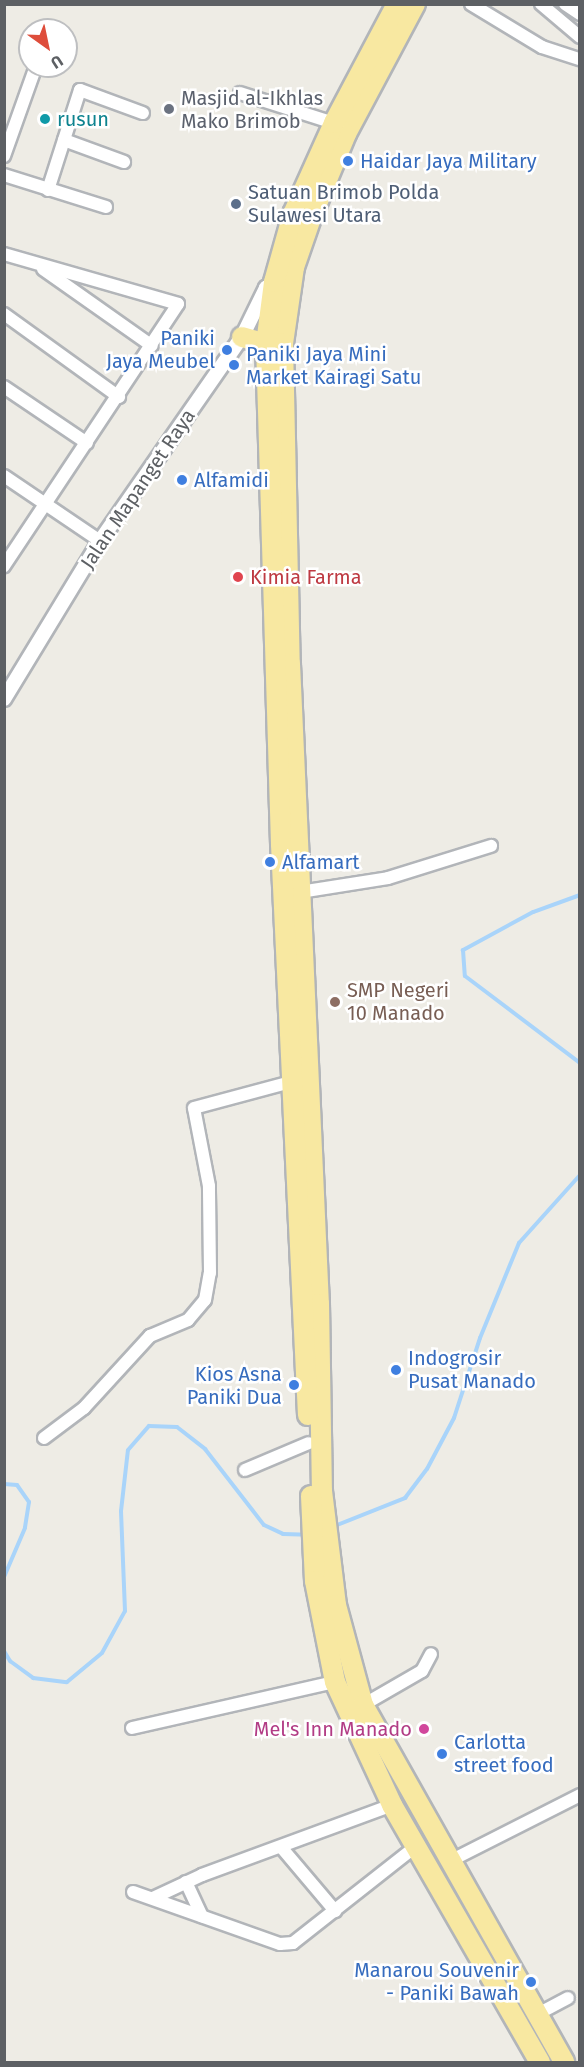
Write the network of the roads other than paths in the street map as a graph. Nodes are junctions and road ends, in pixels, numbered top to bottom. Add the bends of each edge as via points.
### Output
1 (398, 4) edge
2 (415, 4) edge
3 (471, 4) edge
4 (540, 4) edge
5 (565, 4) edge
6 (579, 14) edge
7 (579, 37) edge
8 (579, 59) edge
9 (32, 78) edge
10 (240, 93) dead end
11 (143, 113) dead end
12 (334, 123) junction
13 (63, 140) junction
14 (4, 156) edge
15 (124, 162) dead end
16 (4, 175) edge
17 (48, 190) junction
18 (106, 207) dead end
19 (4, 254) edge
20 (37, 265) junction
21 (282, 285) junction
22 (4, 314) edge
23 (242, 337) junction
24 (266, 344) junction
25 (152, 346) junction
26 (4, 387) edge
27 (119, 397) junction
28 (87, 443) junction
29 (4, 476) edge
30 (45, 504) junction
31 (100, 541) junction
32 (4, 566) edge
33 (4, 699) edge
34 (491, 846) dead end
35 (300, 892) junction
36 (291, 1083) junction
37 (310, 1304) junction
38 (44, 1438) dead end
39 (309, 1443) junction
40 (245, 1470) dead end
41 (318, 1514) junction
42 (325, 1580) junction
43 (431, 1654) dead end
44 (335, 1682) junction
45 (363, 1706) junction
46 (132, 1728) dead end
47 (579, 1795) edge
48 (392, 1805) junction
49 (281, 1847) junction
50 (415, 1847) junction
51 (448, 1862) junction
52 (186, 1882) junction
53 (133, 1892) dead end
54 (153, 1898) junction
55 (335, 1911) junction
56 (202, 1916) junction
57 (568, 1998) dead end
58 (536, 2015) junction
59 (540, 2062) edge
60 (564, 2062) edge

1 - 12 highway
2 - 21 highway via 346,134
3 - 8 street via 542,46
4 - 7 street
5 - 6 street
9 - 14 street
10 - 12 street
11 - 13 street via 80,90
12 - 21 highway via 293,214
13 - 15 street
13 - 17 street
16 - 17 street
17 - 18 street
19 - 20 street
20 - 25 street
20 - 25 street via 176,302
21 - 23 street, Jalan Mapanget Raya via 266,288
21 - 24 highway
21 - 35 highway via 281,380
22 - 27 street
23 - 24 highway
23 - 31 street, Jalan Mapanget Raya
24 - 36 highway
25 - 27 street
26 - 28 street
27 - 28 street
28 - 30 street
29 - 30 street
30 - 31 street
30 - 32 street
31 - 33 street, Jalan Mapanget Raya
34 - 35 street via 388,878
35 - 37 highway
36 - 37 highway
36 - 38 street via 194,1108 209,1186 210,1273 205,1300 189,1320 150,1336 84,1408
37 - 39 highway
37 - 41 highway
39 - 40 street
39 - 41 highway
41 - 42 highway
42 - 44 highway
42 - 45 highway
43 - 45 street via 422,1671
44 - 46 street
44 - 48 highway
45 - 51 highway
47 - 51 street
48 - 49 street
48 - 50 highway
49 - 52 street
49 - 55 street
50 - 55 street
50 - 59 highway
51 - 58 highway
52 - 54 street
52 - 56 street
53 - 54 street
54 - 56 street
55 - 56 street via 293,1943 280,1944
57 - 58 street
58 - 60 highway

